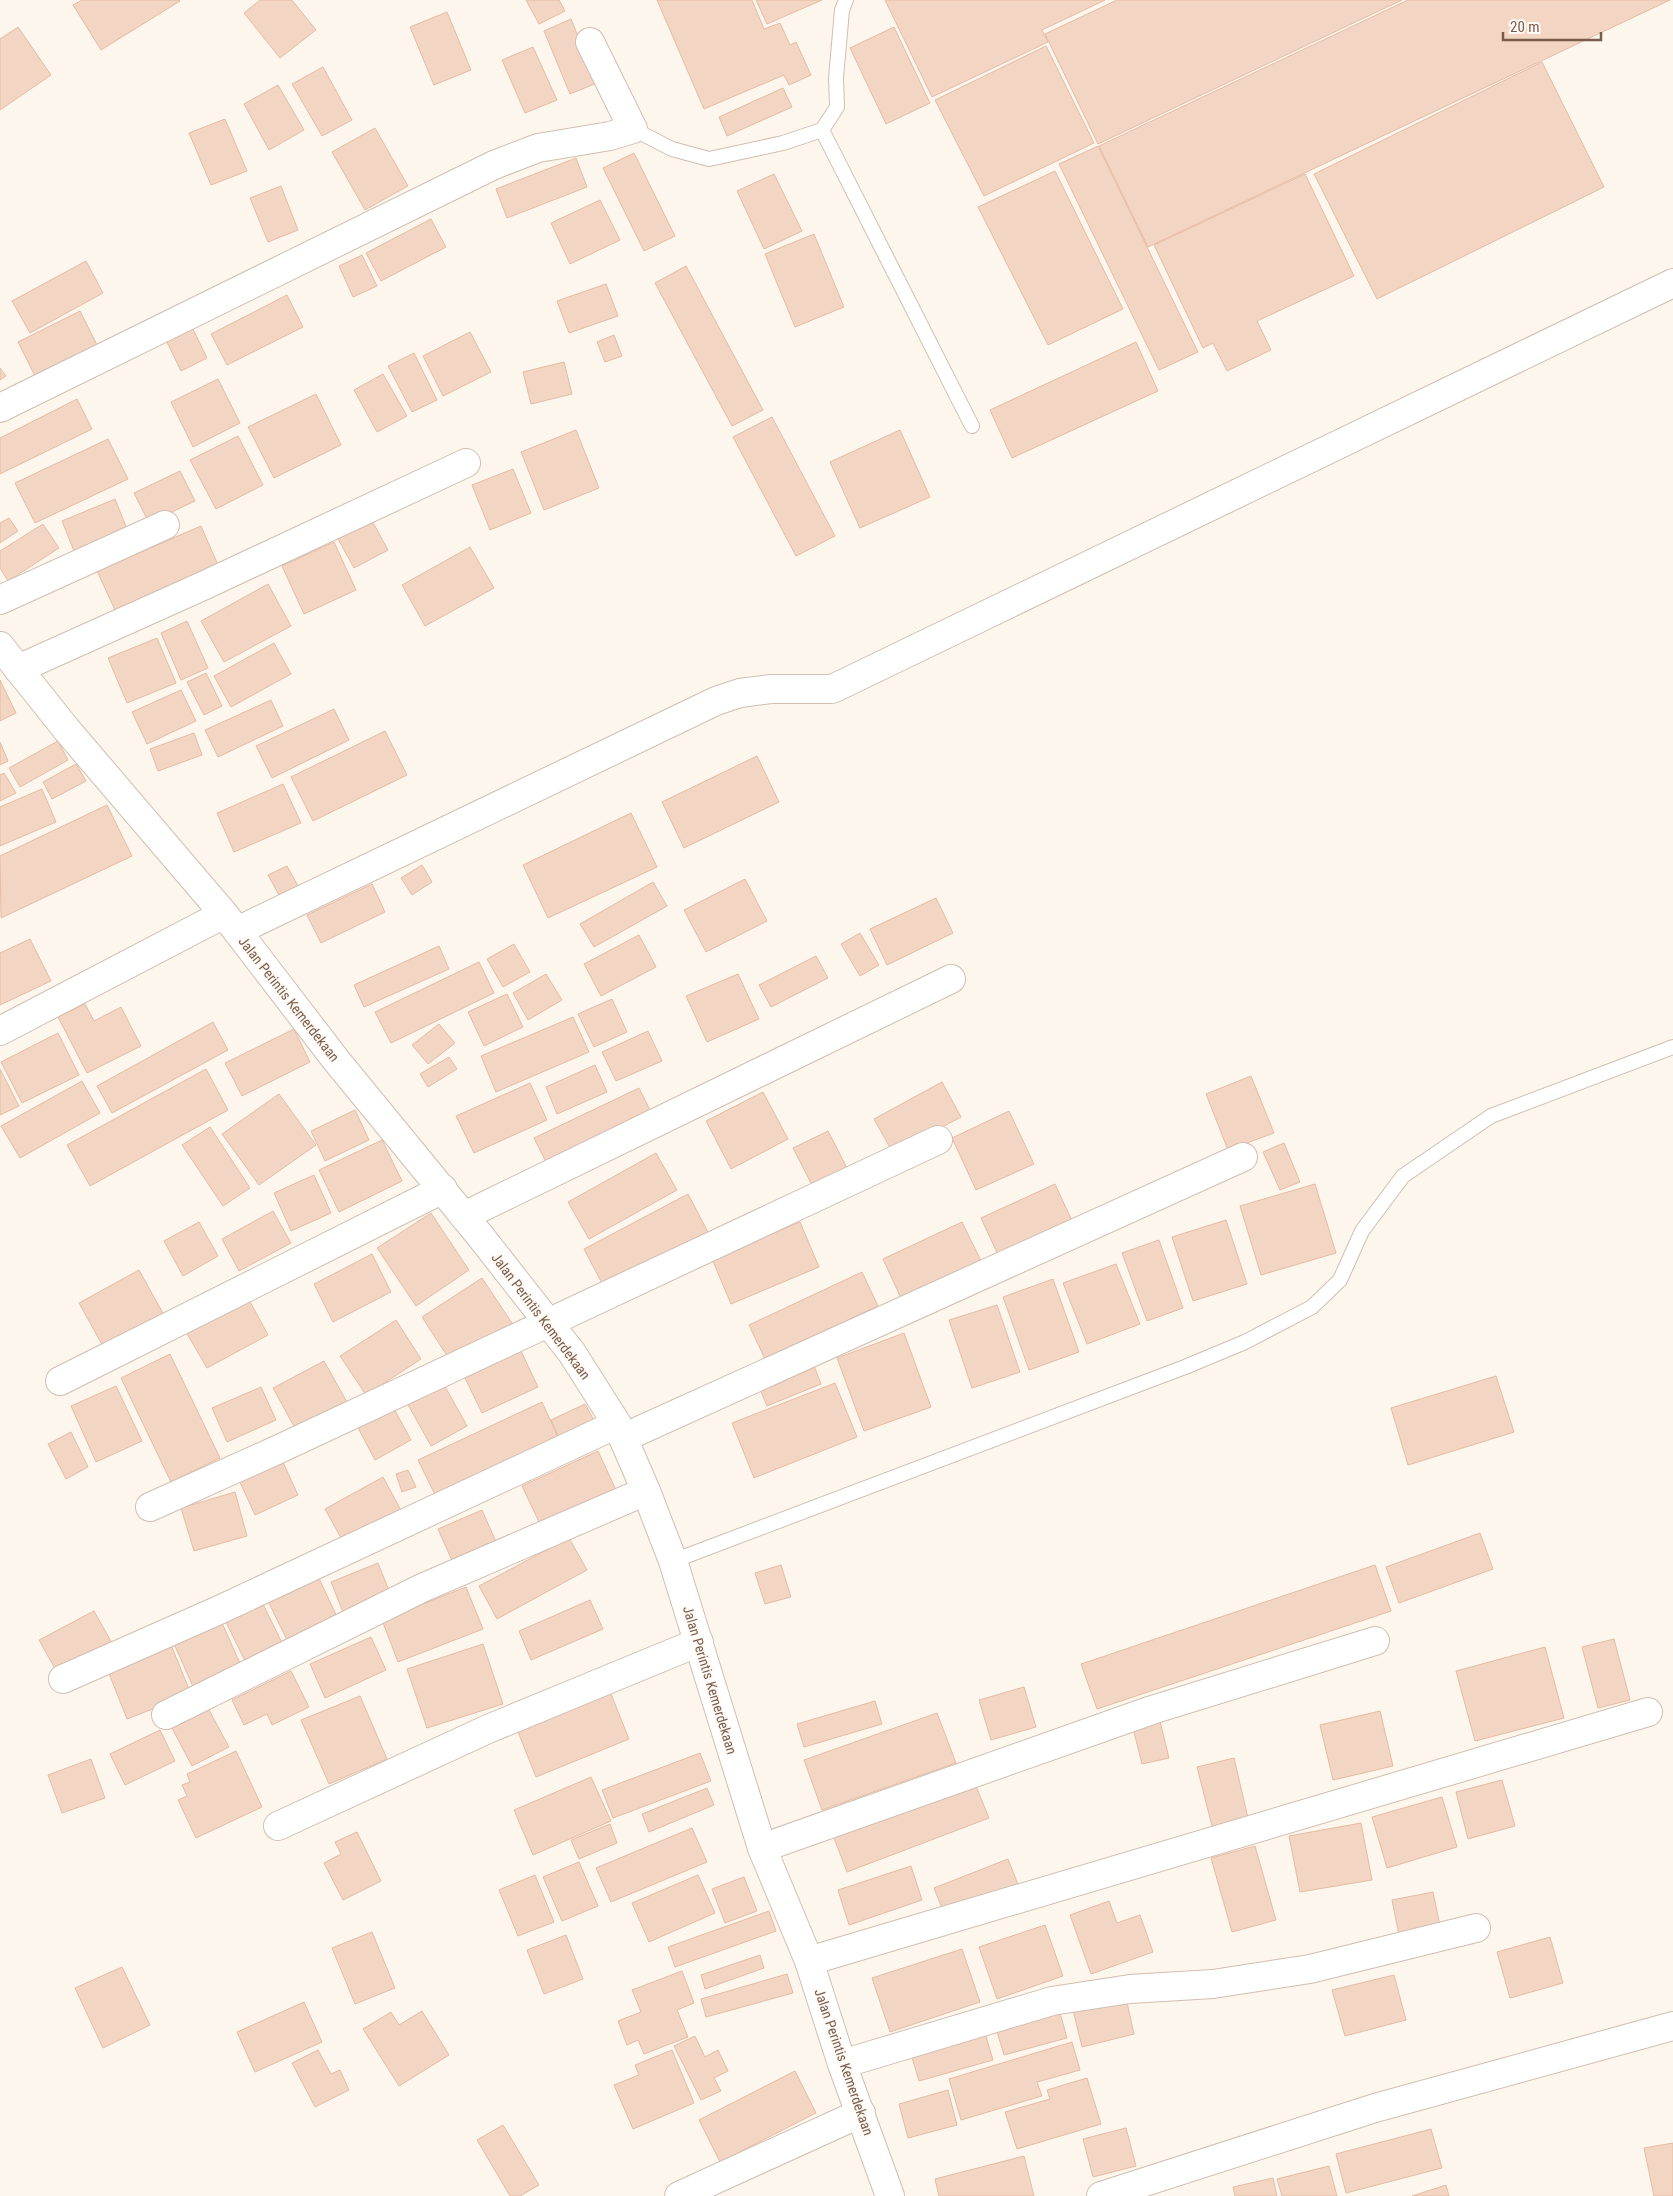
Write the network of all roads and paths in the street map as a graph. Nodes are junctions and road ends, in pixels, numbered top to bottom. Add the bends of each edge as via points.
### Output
1 (846, 0) edge
2 (590, 42) dead end
3 (633, 129) junction
4 (822, 130) junction
5 (1673, 283) edge
6 (0, 408) edge
7 (972, 426) dead end
8 (466, 463) dead end
9 (165, 525) dead end
10 (0, 600) edge
11 (0, 646) edge
12 (18, 669) junction
13 (230, 922) junction
14 (951, 979) dead end
15 (0, 1031) edge
16 (1673, 1047) edge
17 (938, 1140) dead end
18 (1243, 1157) dead end
19 (443, 1189) junction
20 (464, 1216) junction
21 (548, 1322) junction
22 (60, 1381) dead end
23 (620, 1431) junction
24 (646, 1491) junction
25 (150, 1506) dead end
26 (673, 1561) junction
27 (1375, 1641) dead end
28 (699, 1642) junction
29 (63, 1679) dead end
30 (1648, 1712) dead end
31 (166, 1715) dead end
32 (278, 1826) dead end
33 (762, 1848) junction
34 (1476, 1928) dead end
35 (810, 1961) junction
36 (1673, 2026) edge
37 (842, 2064) junction
38 (861, 2113) junction
39 (679, 2196) edge
40 (890, 2196) edge
41 (1101, 2196) edge

1 - 4 lane via 839,39 837,107
2 - 3 street
3 - 4 lane via 672,150 709,159 783,143
3 - 6 street via 538,148 494,165
4 - 7 lane
5 - 13 street via 832,689 771,688 716,701
8 - 12 street
9 - 10 street
11 - 12 street, Jalan Perintis Kemerdekaan
12 - 13 street, Jalan Perintis Kemerdekaan
13 - 15 street
13 - 19 street, Jalan Perintis Kemerdekaan via 336,1060
14 - 20 street
16 - 26 lane via 1491,1116 1402,1176 1362,1231 1340,1280 1312,1307 1245,1342 1185,1368
17 - 21 street
18 - 23 street
19 - 20 street, Jalan Perintis Kemerdekaan
19 - 22 street
20 - 21 street, Jalan Perintis Kemerdekaan
21 - 23 street, Jalan Perintis Kemerdekaan via 572,1353
21 - 25 street
23 - 24 street, Jalan Perintis Kemerdekaan
23 - 29 street
24 - 26 street, Jalan Perintis Kemerdekaan
24 - 31 street via 422,1588
26 - 28 street, Jalan Perintis Kemerdekaan
27 - 33 street via 1152,1710
28 - 32 street via 488,1729
28 - 33 street, Jalan Perintis Kemerdekaan
30 - 35 street
33 - 35 street, Jalan Perintis Kemerdekaan
34 - 37 street via 1310,1969 1213,1984 1130,1989 1052,2001
35 - 37 street, Jalan Perintis Kemerdekaan
36 - 41 street via 1375,2108
37 - 38 street, Jalan Perintis Kemerdekaan
38 - 39 street
38 - 40 street, Jalan Perintis Kemerdekaan

